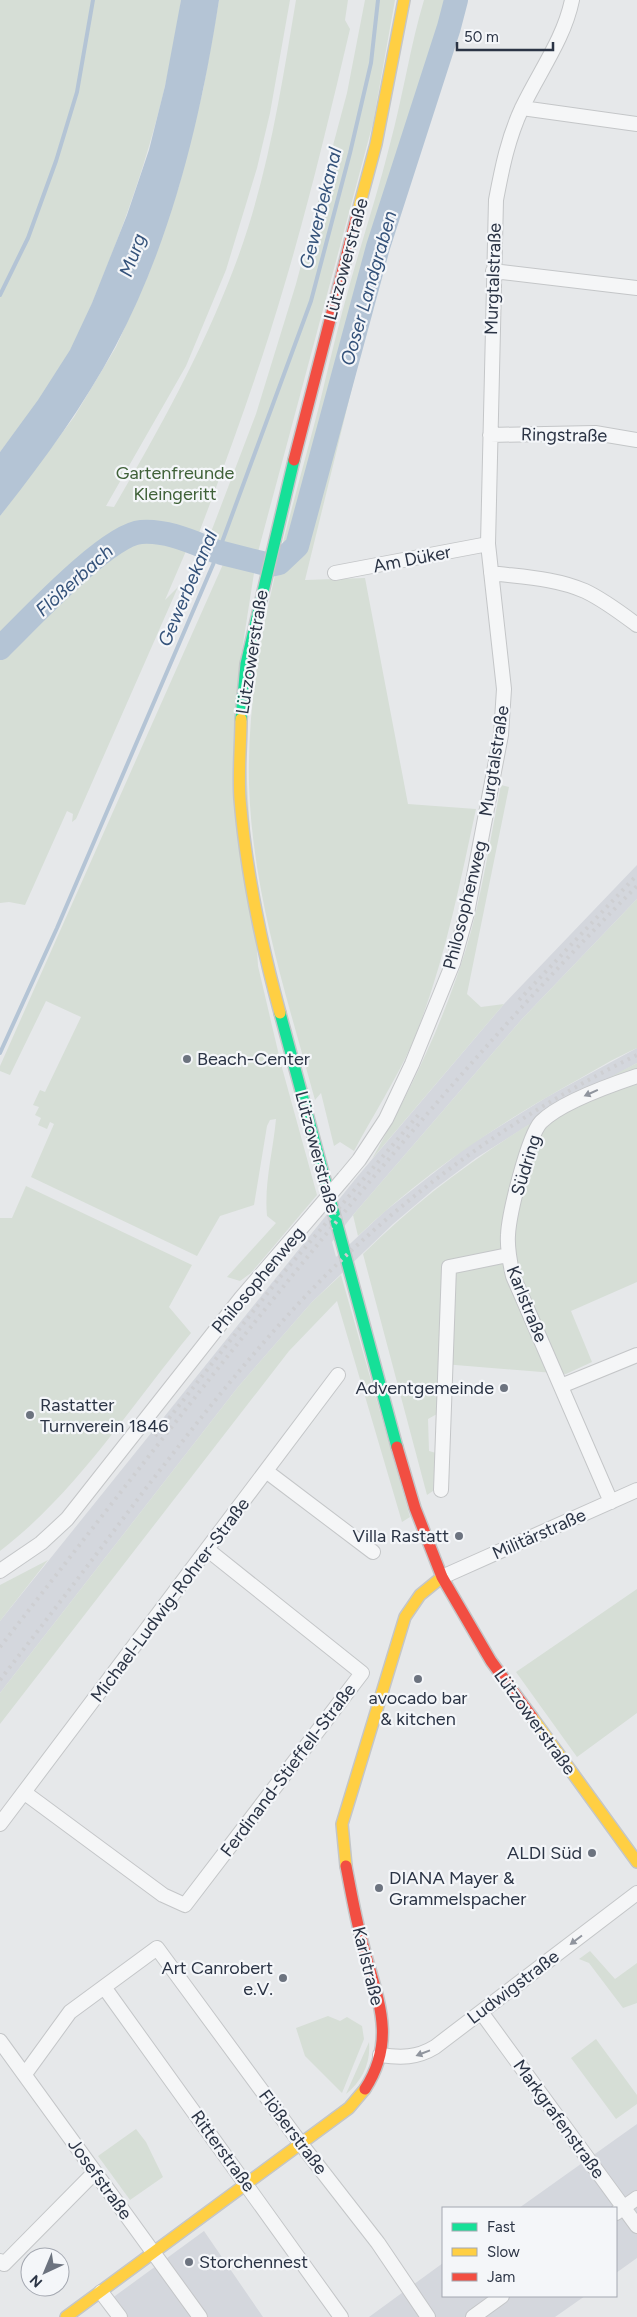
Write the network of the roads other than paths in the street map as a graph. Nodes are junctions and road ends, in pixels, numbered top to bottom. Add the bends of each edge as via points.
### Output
1 (572, 0) edge
2 (404, 1) edge
3 (522, 108) junction
4 (637, 124) edge
5 (493, 271) junction
6 (637, 288) edge
7 (490, 434) junction
8 (637, 440) edge
9 (488, 544) junction
10 (335, 573) dead end
11 (490, 573) junction
12 (637, 625) edge
13 (483, 830) joint
14 (637, 1076) edge
15 (508, 1255) junction
16 (637, 1355) edge
17 (338, 1375) dead end
18 (561, 1386) junction
19 (266, 1471) junction
20 (441, 1490) dead end
21 (637, 1490) edge
22 (611, 1502) junction
23 (208, 1550) junction
24 (373, 1552) dead end
25 (0, 1572) edge
26 (442, 1577) junction
27 (24, 1793) junction
28 (0, 1824) edge
29 (637, 1862) edge
30 (637, 1893) edge
31 (104, 1987) junction
32 (481, 2012) junction
33 (2, 2047) edge
34 (380, 2055) junction
35 (25, 2074) junction
36 (301, 2144) junction
37 (95, 2172) junction
38 (247, 2184) junction
39 (637, 2198) edge
40 (620, 2210) edge
41 (637, 2226) edge
42 (154, 2254) junction
43 (0, 2260) edge
44 (101, 2292) junction
45 (501, 2297) edge
46 (66, 2317) edge
47 (120, 2317) edge
48 (200, 2317) edge
49 (341, 2317) edge
50 (428, 2317) edge
51 (473, 2317) edge

1 - 3 street, Murgtalstraße via 559,36
2 - 26 main road, Lützowerstraße via 376,144 330,314 246,664 241,705 240,798 253,897 267,965 398,1452 415,1508
3 - 4 street
3 - 5 street, Murgtalstraße via 502,160 496,200
5 - 6 street
5 - 7 street, Murgtalstraße
7 - 8 street, Ringstraße via 595,432
7 - 9 street, Murgtalstraße
9 - 10 street, Am Düker
9 - 11 street, Murgtalstraße
11 - 12 street via 554,581 586,591
11 - 13 street, Murgtalstraße via 504,709
13 - 25 street, Philosophenweg, bridge via 467,913 453,963 386,1119 359,1160 241,1298 67,1519 41,1543
14 -> 15 street, Südring via 581,1098 541,1122 531,1141 516,1196 508,1235
15 - 18 street, Karlstraße via 513,1276
15 - 20 street, Karlstraße via 449,1267
16 - 18 street
17 - 19 street, Michael-Ludwig-Rohrer-Straße
18 - 22 street, Karlstraße
19 - 23 street, Michael-Ludwig-Rohrer-Straße
19 - 24 street
21 - 22 street, Militärstraße
22 - 26 street, Militärstraße
23 - 27 street, Michael-Ludwig-Rohrer-Straße
23 - 27 street, Ferdinand-Stieffell-Straße via 362,1672 185,1905 163,1895
26 - 29 main road, Lützowerstraße via 491,1661
26 - 34 main road, Karlstraße via 420,1594 405,1617 342,1824 360,1935 378,1996
27 - 28 street, Michael-Ludwig-Rohrer-Straße
30 -> 32 street, Ludwigstraße
31 - 35 street via 70,2012
31 - 36 street, Flößerstraße via 157,1948
31 - 38 street, Ritterstraße
32 -> 34 street, Ludwigstraße via 426,2053 403,2058
32 - 40 street, Markgrafenstraße
33 - 35 street, Josefstraße
34 - 36 main road, Karlstraße via 373,2081 358,2100
35 - 37 street, Josefstraße
36 - 38 main road, Karlstraße
36 - 50 street, Flößerstraße via 378,2243
37 - 42 street, Josefstraße
37 - 43 street via 4,2264
38 - 42 main road, Karlstraße
38 - 49 street, Ritterstraße
39 - 40 street
40 - 41 street, Markgrafenstraße
42 - 44 main road, Karlstraße
42 - 48 street, Josefstraße
44 - 46 main road, Karlstraße
44 - 47 street
45 - 51 street

